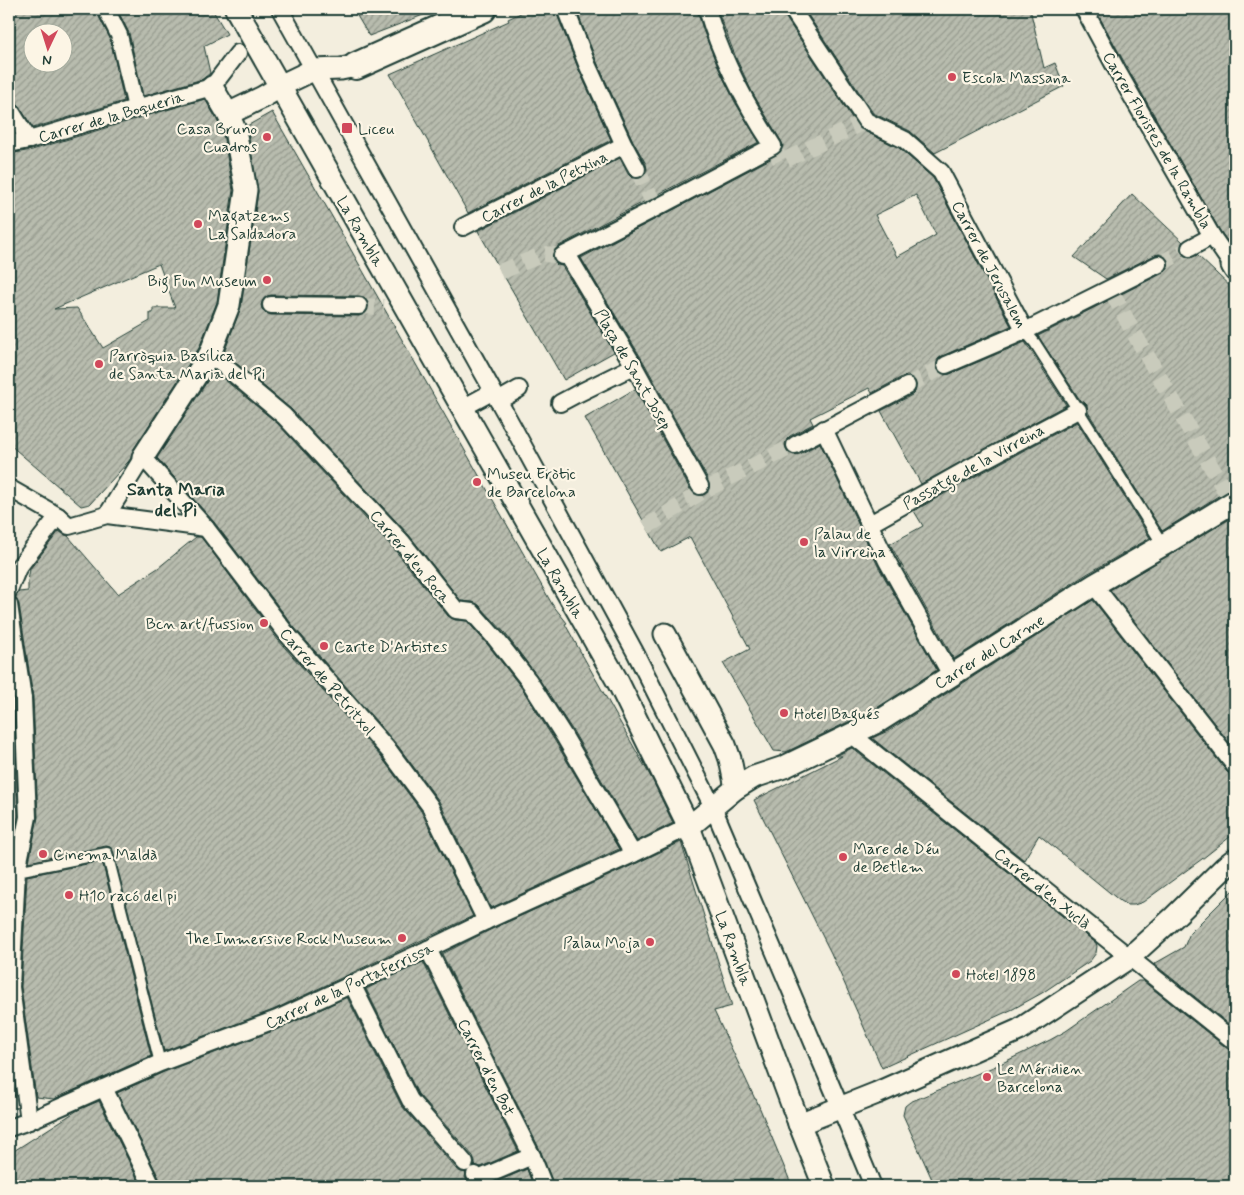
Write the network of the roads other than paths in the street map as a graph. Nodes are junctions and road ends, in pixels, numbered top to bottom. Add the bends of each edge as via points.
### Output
1 (106, 9) edge
2 (236, 9) edge
3 (280, 9) edge
4 (483, 9) edge
5 (706, 9) edge
6 (792, 9) edge
7 (1084, 9) edge
8 (567, 13) dead end
9 (238, 53) dead end
10 (349, 68) joint
11 (313, 70) junction
12 (212, 87) junction
13 (274, 90) junction
14 (9, 108) edge
15 (136, 108) junction
16 (231, 122) junction
17 (28, 140) junction
18 (9, 144) edge
19 (624, 145) junction
20 (637, 169) tunnel mouth
21 (463, 227) dead end
22 (1212, 236) junction
23 (1190, 248) tunnel mouth
24 (1159, 264) tunnel mouth
25 (1234, 267) edge
26 (271, 305) dead end
27 (359, 306) tunnel mouth
28 (1025, 331) junction
29 (210, 354) junction
30 (946, 365) tunnel mouth
31 (634, 366) junction
32 (907, 386) tunnel mouth
33 (519, 390) dead end
34 (495, 397) junction
35 (560, 403) dead end
36 (468, 405) dead end
37 (1078, 410) junction
38 (824, 429) junction
39 (795, 445) tunnel mouth
40 (143, 457) junction
41 (700, 486) dead end
42 (9, 488) edge
43 (1235, 501) edge
44 (107, 515) junction
45 (64, 521) junction
46 (870, 524) junction
47 (206, 528) junction
48 (1163, 545) junction
49 (1094, 585) junction
50 (9, 590) edge
51 (9, 605) edge
52 (665, 634) dead end
53 (951, 675) junction
54 (851, 734) junction
55 (1235, 766) edge
56 (736, 788) junction
57 (713, 807) junction
58 (686, 828) junction
59 (633, 854) junction
60 (1235, 859) edge
61 (17, 871) junction
62 (486, 921) junction
63 (428, 949) junction
64 (1130, 957) junction
65 (352, 984) junction
66 (1235, 1042) edge
67 (160, 1063) junction
68 (104, 1088) junction
69 (840, 1107) junction
70 (29, 1121) junction
71 (799, 1124) junction
72 (9, 1128) edge
73 (532, 1156) junction
74 (152, 1186) edge
75 (544, 1186) edge
76 (824, 1186) edge
77 (873, 1186) edge

1 - 15 street via 119,34
2 - 13 street, La Rambla
3 - 11 street, La Rambla
4 - 10 street
5 - 31 street, Plaça de Sant Josep via 737,85 773,146 564,255
6 - 28 street, Carrer de Jerusalem via 866,121 905,140 941,172
7 - 22 street, Carrer Floristes de la Rambla
8 - 19 street
9 - 12 street
10 - 11 street
11 - 13 street
11 - 34 street, La Rambla
12 - 15 street, Carrer de la Boqueria
12 - 16 street
13 - 16 street
13 - 58 street, La Rambla via 618,682
14 - 17 street
15 - 17 street, Carrer de la Boqueria
16 - 29 street via 246,190 229,305
17 - 18 street, Carrer de la Boqueria
19 - 20 street
19 - 21 street, Carrer de la Petxina
22 - 23 street
22 - 25 street, Carrer Floristes de la Rambla
24 - 28 street
26 - 27 street
28 - 30 street
28 - 37 lane, Carrer de Jerusalem
29 - 40 street
29 - 59 street, Carrer d'en Roca via 284,416 402,542 456,610 472,612 496,639 529,680
31 - 35 street
31 - 41 street, Plaça de Sant Josep
32 - 38 street
33 - 34 street
34 - 36 street
34 - 57 street, La Rambla via 630,644
37 - 46 street, Passatge de la Virreina
37 - 48 lane, Carrer de Jerusalem
38 - 39 street
38 - 46 street
40 - 44 street
40 - 47 street, Carrer de Petritxol
42 - 45 street
43 - 48 street, Carrer del Carme
44 - 45 street
44 - 47 street
45 - 50 street via 18,568
46 - 53 street via 887,561
47 - 62 street, Carrer de Petritxol via 286,633 390,752 430,806
48 - 49 street, Carrer del Carme
49 - 53 street, Carrer del Carme
49 - 55 street
51 - 61 street via 23,698 28,817
52 - 56 street via 725,745
53 - 54 street, Carrer del Carme via 881,720
54 - 56 street, Carrer del Carme
54 - 64 street, Carrer d'en Xuclà
56 - 57 street, Carrer del Carme
57 - 58 street, Carrer del Carme
57 - 69 street, La Rambla
58 - 59 street, Carrer de la Portaferrissa
58 - 71 street, La Rambla
59 - 62 street, Carrer de la Portaferrissa
60 - 64 street
61 - 67 lane via 107,853
61 - 70 street via 11,987
62 - 63 street, Carrer de la Portaferrissa
63 - 65 street, Carrer de la Portaferrissa
63 - 73 street, Carrer d'en Bot
64 - 66 street, Carrer d'en Xuclà
64 - 69 street via 1019,1030
65 - 67 street, Carrer de la Portaferrissa via 277,1019
65 - 73 street via 410,1100 478,1179
67 - 68 street, Carrer de la Portaferrissa
68 - 70 street, Carrer de la Portaferrissa
68 - 74 street
69 - 71 street
69 - 77 street, La Rambla
70 - 72 street, Carrer de la Portaferrissa
71 - 76 street, La Rambla
73 - 75 street, Carrer d'en Bot

